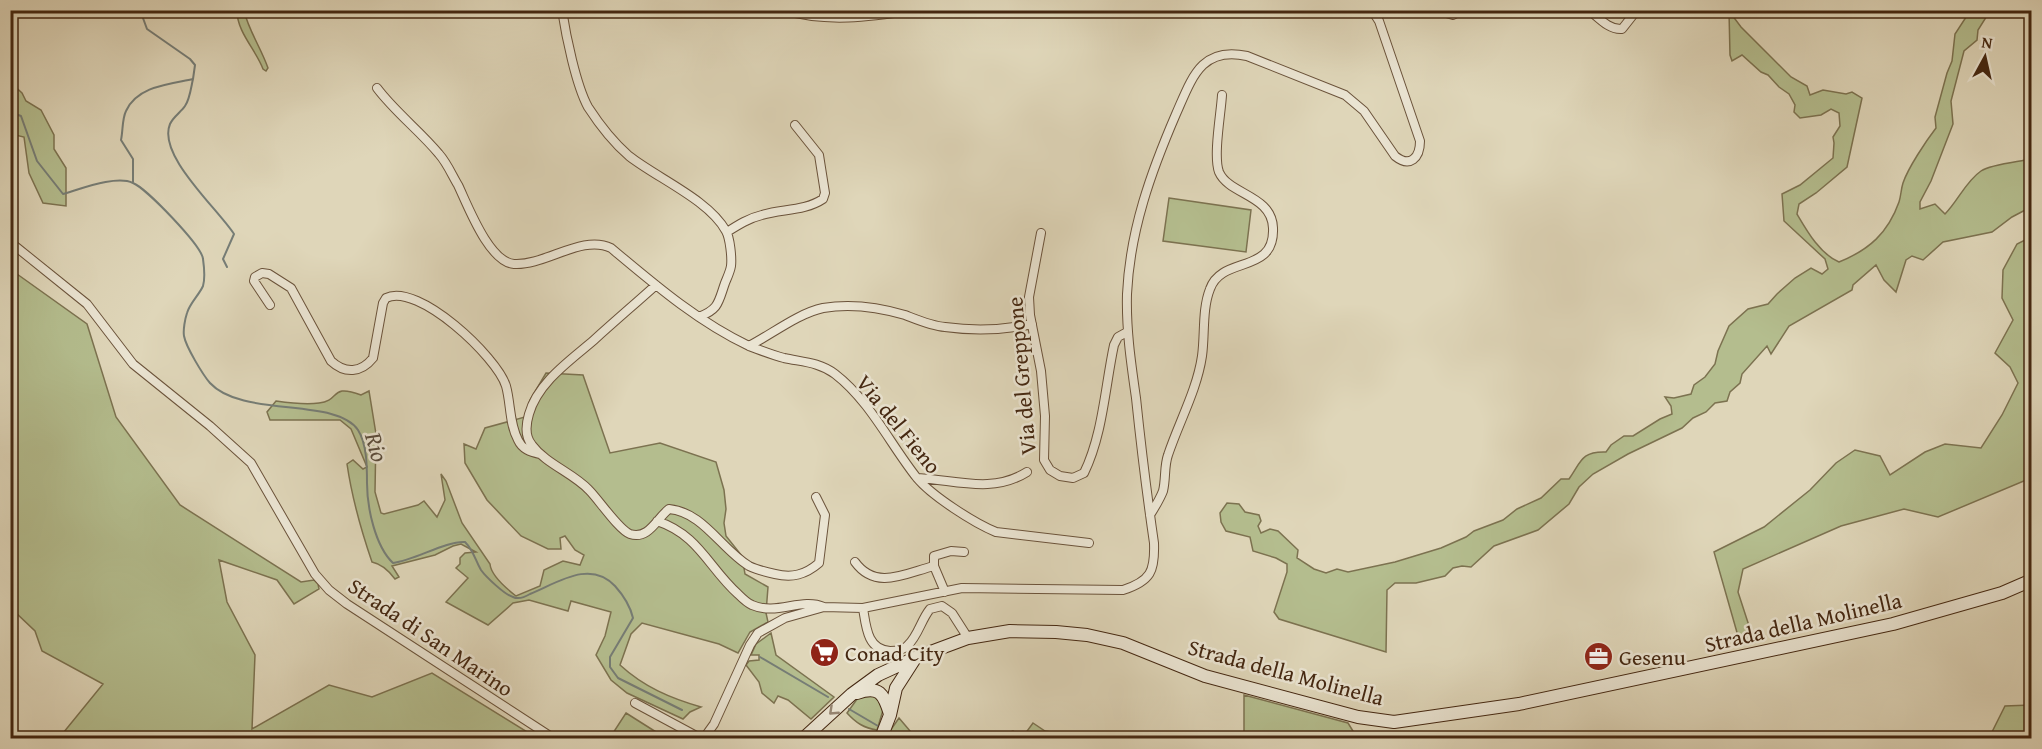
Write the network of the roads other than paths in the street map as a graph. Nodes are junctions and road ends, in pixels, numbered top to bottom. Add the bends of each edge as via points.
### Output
1 (562, 10) edge
2 (783, 10) edge
3 (914, 10) edge
4 (1372, 10) edge
5 (1436, 10) edge
6 (1462, 10) edge
7 (1589, 10) edge
8 (1637, 10) edge
9 (377, 88) dead end
10 (1222, 95) dead end
11 (795, 125) dead end
12 (727, 232) junction
13 (1041, 234) dead end
14 (10, 242) edge
15 (656, 285) junction
16 (270, 305) dead end
17 (699, 317) junction
18 (1032, 324) junction
19 (1127, 332) junction
20 (749, 346) junction
21 (540, 454) junction
22 (1027, 472) dead end
23 (918, 478) junction
24 (816, 497) dead end
25 (1150, 515) junction
26 (657, 521) junction
27 (1089, 543) dead end
28 (964, 552) dead end
29 (855, 562) dead end
30 (934, 566) junction
31 (2031, 580) edge
32 (945, 592) junction
33 (824, 607) junction
34 (862, 608) junction
35 (968, 638) junction
36 (916, 657) junction
37 (878, 675) junction
38 (896, 688) junction
39 (852, 694) junction
40 (635, 703) dead end
41 (890, 715) junction
42 (553, 738) edge
43 (702, 738) edge
44 (804, 738) edge
45 (881, 738) edge

1 - 12 street via 582,93 595,116 629,156 693,199
2 - 3 street via 824,19
4 - 19 street via 1420,141 1416,158 1401,161 1395,156 1364,111 1345,95 1233,52 1210,58 1187,89 1145,192 1127,291
5 - 6 street via 1453,15
7 - 8 street via 1617,30
9 - 15 street, Via del Fieno via 440,155 488,243 501,259 526,263 603,244
10 - 25 street via 1217,157 1220,174 1267,211 1274,226 1273,239 1260,258 1223,272 1210,288 1198,376 1167,457 1160,497
11 - 12 street via 819,155 823,199 743,221
12 - 17 street via 731,265 717,304
13 - 18 street, Via del Greppone via 1029,297
14 - 42 street, Strada di San Marino via 87,304 133,364 251,463 315,574 329,590
15 - 17 street, Via del Fieno
15 - 21 street via 552,376 535,400 527,428 531,444
16 - 21 street via 254,281 258,274 269,274 291,288 331,361 352,370 361,369 373,358 386,298 402,295 429,306 495,366 506,386 518,442
17 - 20 street, Via del Fieno
18 - 19 street, Via del Greppone via 1045,416 1044,460 1050,470 1073,478 1084,473 1090,461 1114,345
18 - 20 street via 1004,330 944,327 866,305 842,306 810,313
19 - 25 street
20 - 23 street, Via del Fieno via 815,363 836,375 864,404
21 - 26 street via 590,490 630,534 644,534
22 - 23 street via 1014,480 989,485
23 - 27 street, Via del Fieno via 928,490 996,532
24 - 26 street via 825,515 819,563 808,572 788,577 750,566 700,522 677,510 669,509
25 - 32 street via 1153,570 1136,586 1124,590 980,586
26 - 33 street via 684,534 723,581 750,605 767,609 813,602
28 - 30 street via 934,556
29 - 30 street via 878,579
30 - 32 street
31 - 35 main road, Strada della Molinella via 2002,593 1859,632 1519,704 1394,722 1358,717 1205,676 1123,643 1087,635 1010,632
32 - 34 street
33 - 34 street
33 - 43 street via 784,618 758,633 714,724
34 - 35 street via 867,636 874,646 885,651 907,646 930,609 942,606 952,613
35 - 36 main road, Strada della Molinella
36 - 37 main road, Strada della Molinella
36 - 38 main road
37 - 38 main road via 886,677
37 - 39 main road, Strada della Molinella
38 - 41 main road
39 - 41 main road via 873,689 886,699
39 -> 44 main road, Strada della Molinella
40 - 43 street
41 - 45 main road

